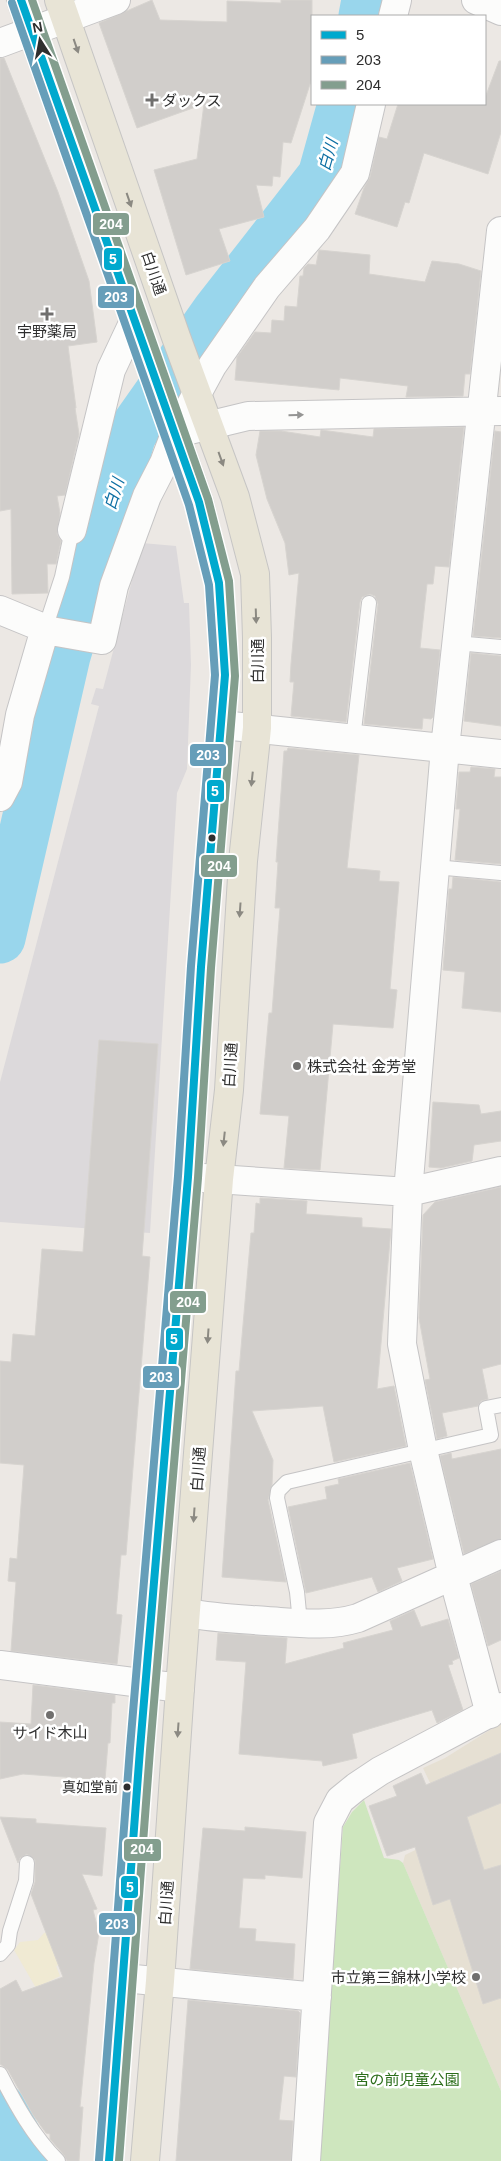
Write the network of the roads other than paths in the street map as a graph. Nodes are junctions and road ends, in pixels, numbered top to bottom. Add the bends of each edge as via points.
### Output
1 (22, 0) edge
2 (116, 0) edge
3 (397, 0) edge
4 (476, 0) edge
5 (63, 10) edge
6 (501, 11) edge
7 (392, 15) edge
8 (32, 31) junction
9 (0, 43) edge
10 (371, 105) edge
11 (501, 231) edge
12 (134, 321) junction
13 (194, 387) junction
14 (491, 411) edge
15 (208, 425) junction
16 (172, 426) junction
17 (72, 530) joint
18 (370, 603) dead end
19 (0, 610) edge
20 (48, 630) junction
21 (456, 643) junction
22 (501, 648) edge
23 (222, 725) junction
24 (257, 728) junction
25 (353, 739) junction
26 (445, 748) junction
27 (501, 754) edge
28 (0, 797) edge
29 (435, 868) junction
30 (501, 873) edge
31 (501, 1171) edge
32 (188, 1177) junction
33 (219, 1178) junction
34 (408, 1192) junction
35 (501, 1405) edge
36 (423, 1450) junction
37 (501, 1554) edge
38 (453, 1576) junction
39 (187, 1613) junction
40 (300, 1623) junction
41 (0, 1665) edge
42 (146, 1683) junction
43 (180, 1688) junction
44 (495, 1710) edge
45 (27, 1863) dead end
46 (0, 1954) edge
47 (124, 1978) junction
48 (160, 1981) junction
49 (317, 1997) junction
50 (0, 2074) edge
51 (58, 2161) edge
52 (109, 2161) edge
53 (145, 2161) edge
54 (306, 2161) edge

1 - 8 main road
2 - 5 street
3 - 7 street
4 - 6 street
5 - 8 street
5 -> 13 main road, 白川通
8 - 9 street
8 - 12 main road
10 - 13 street via 355,173 317,229 267,287
11 - 14 street
12 - 16 main road
12 - 17 street via 111,370
13 - 15 main road, 白川通
13 - 16 street
15 -> 14 street via 248,416
14 - 21 street
15 - 16 street
15 -> 24 main road, 白川通 via 234,497 255,574
16 - 20 street via 164,464 147,496 114,586 102,640
16 - 23 main road via 199,502 219,583 225,675
17 - 20 lane
18 - 25 lane
19 - 20 street
20 - 28 street via 20,715 8,782
21 - 22 lane
21 - 26 street
23 - 24 street
23 - 32 main road via 201,966
24 - 25 street
24 -> 33 main road, 白川通 via 243,861 229,1090
25 - 26 street
26 - 27 street
26 - 29 street
29 - 30 lane
29 - 34 street
31 - 34 street
32 - 33 street
32 - 42 main road
33 - 34 street
33 -> 39 main road, 白川通
34 - 36 street via 402,1344
35 - 36 lane via 486,1408 491,1435
36 - 38 street
36 - 40 lane via 287,1482 278,1491
37 - 38 street
38 - 40 street via 339,1624
38 - 44 street
39 - 40 street
39 - 43 main road, 白川通
41 - 42 street
42 - 43 street
42 - 47 main road
43 -> 48 main road, 白川通
44 - 49 street via 380,1771 340,1800 328,1823
45 - 46 lane via 26,1881 8,1945
47 - 48 street
47 - 52 main road
48 - 49 street
48 - 53 main road, 白川通
49 - 54 street
50 - 51 lane via 19,2111

